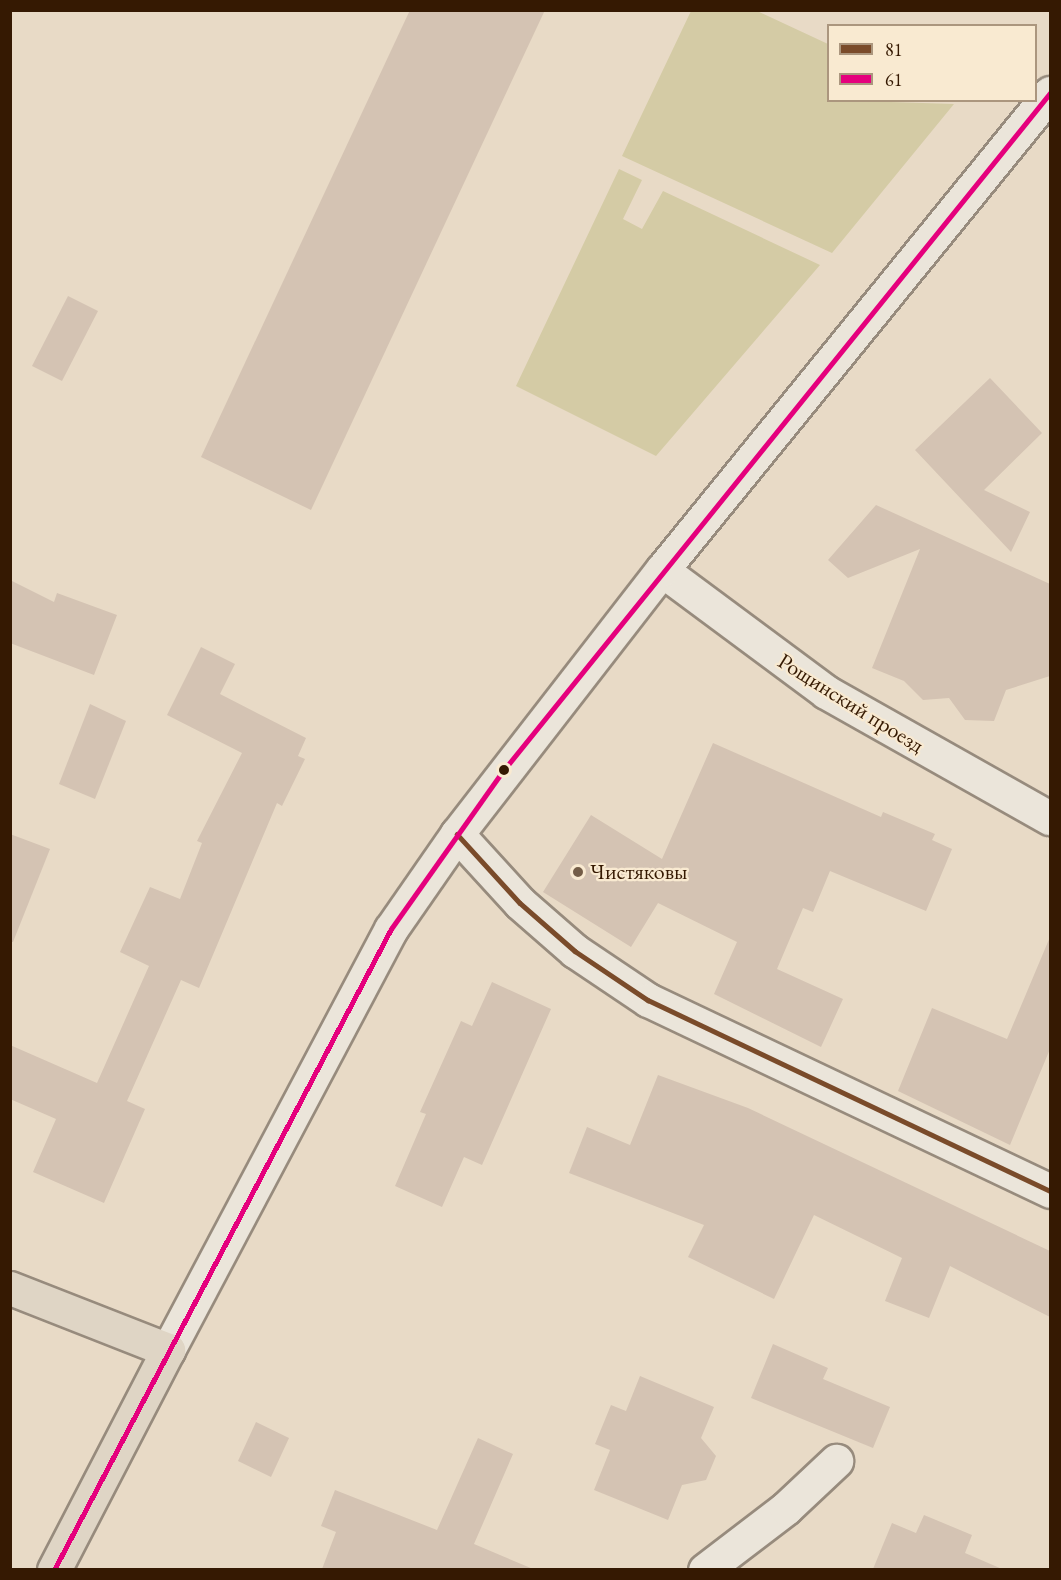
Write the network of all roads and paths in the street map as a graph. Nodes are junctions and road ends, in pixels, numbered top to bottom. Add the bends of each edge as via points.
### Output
1 (1050, 93) edge
2 (662, 570) junction
3 (1050, 818) edge
4 (457, 834) junction
5 (1050, 1191) edge
6 (10, 1288) edge
7 (168, 1350) junction
8 (836, 1461) dead end
9 (54, 1569) edge
10 (705, 1569) edge

1 - 2 street
2 - 3 street, Рощинский проезд via 826,692
2 - 4 street
4 - 5 street via 520,903 574,951 648,1000
4 - 7 street via 391,929
6 - 7 main road
7 - 9 main road
8 - 10 street via 786,1508

